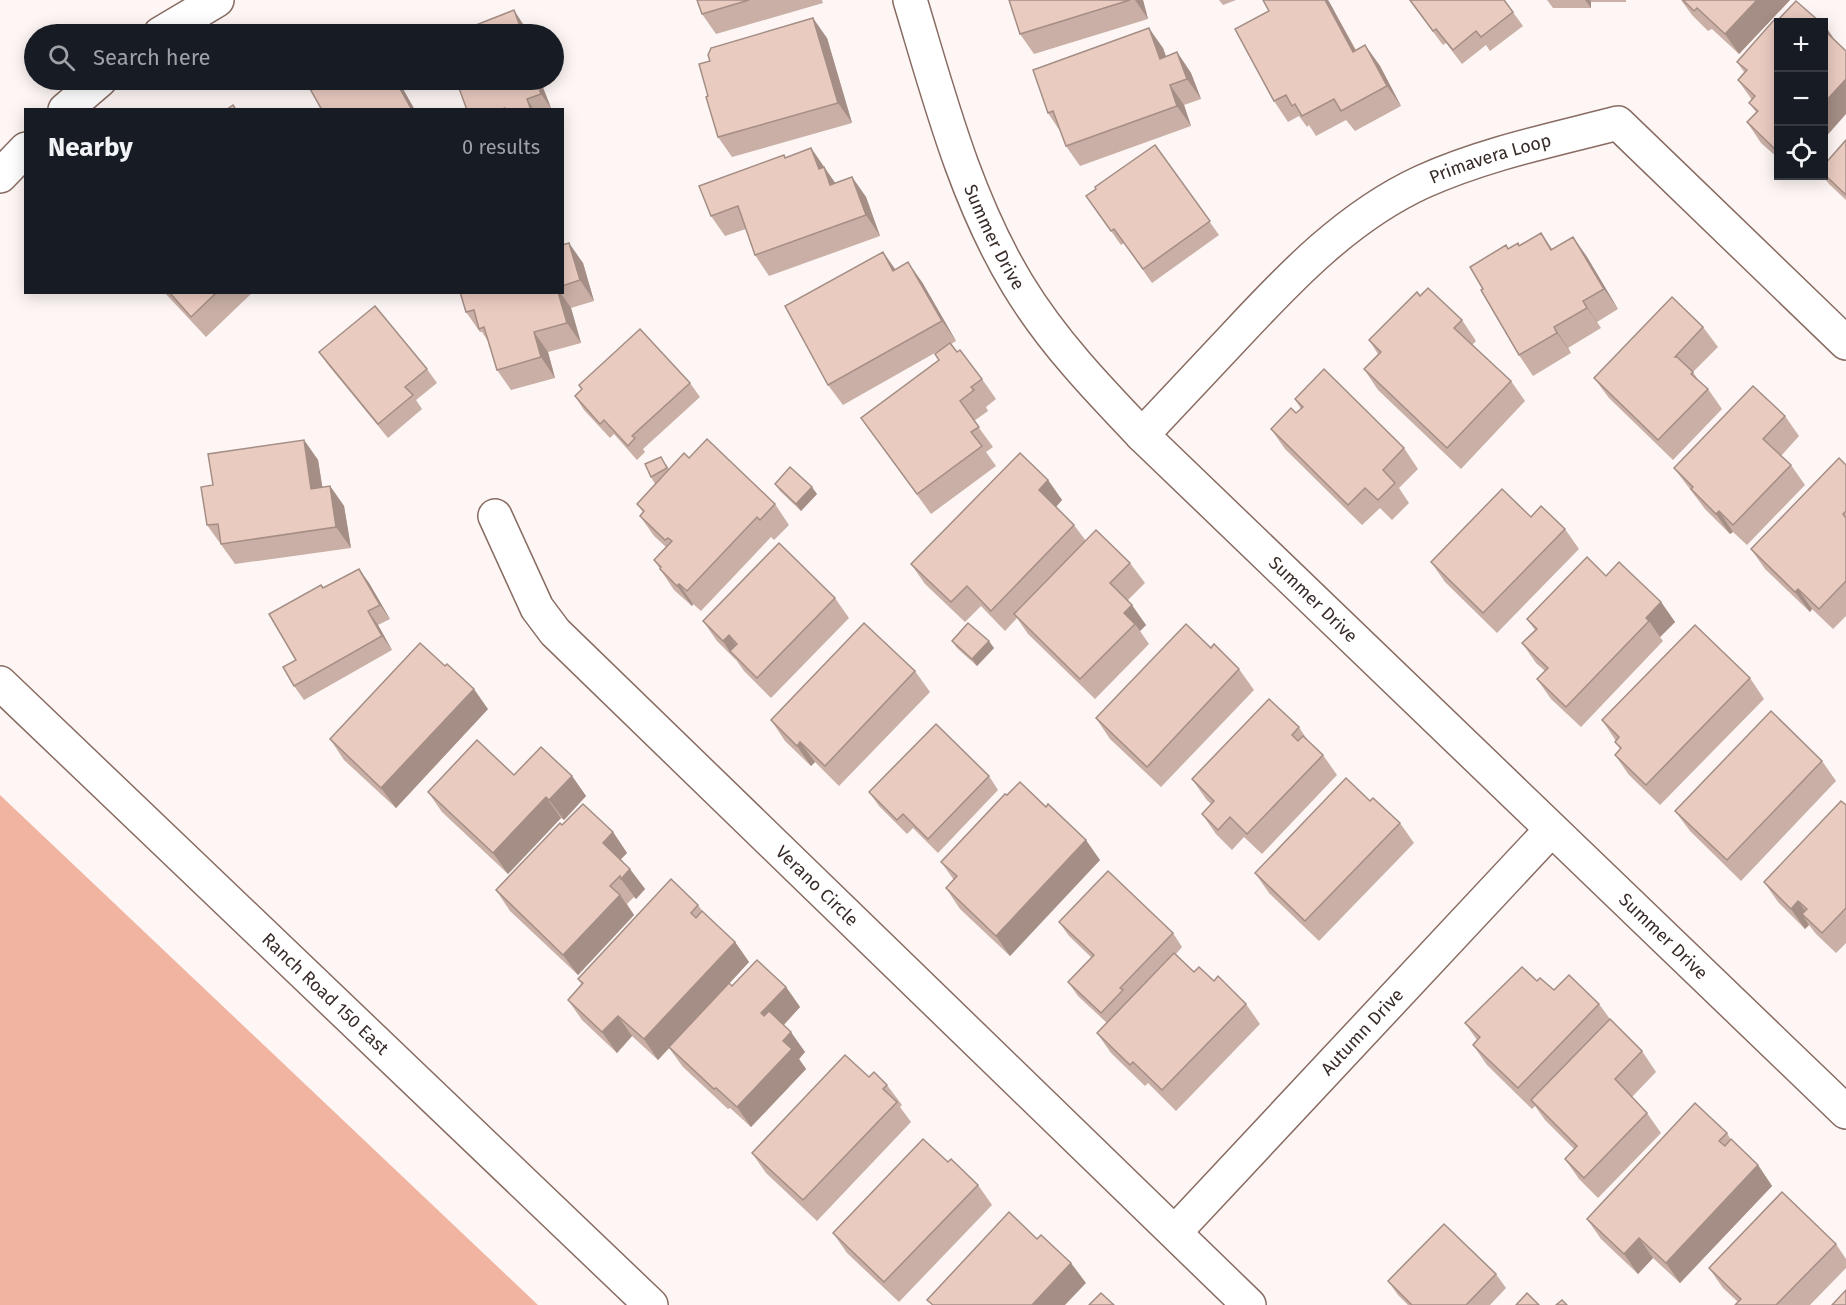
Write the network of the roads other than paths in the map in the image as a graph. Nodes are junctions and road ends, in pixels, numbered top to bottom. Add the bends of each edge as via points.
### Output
1 (217, 0) edge
2 (910, 0) edge
3 (177, 24) edge
4 (88, 90) edge
5 (67, 108) edge
6 (24, 151) edge
7 (0, 176) edge
8 (1846, 344) edge
9 (1142, 435) junction
10 (495, 516) dead end
11 (0, 683) edge
12 (1551, 830) junction
13 (1846, 1112) edge
14 (1175, 1232) junction
15 (651, 1305) edge
16 (1249, 1305) edge

1 - 3 street
2 - 9 street, Summer Drive via 960,160 988,229 1017,284 1084,374
4 - 5 street
6 - 7 street
8 - 9 street, Primavera Loop via 1618,123 1487,157 1421,183 1368,212 1278,290
9 - 12 street, Summer Drive
10 - 14 street, Verano Circle via 537,608 555,632
11 - 15 street, Ranch Road 150 East
12 - 13 street, Summer Drive
12 - 14 street, Autumn Drive
14 - 16 street, Verano Circle

